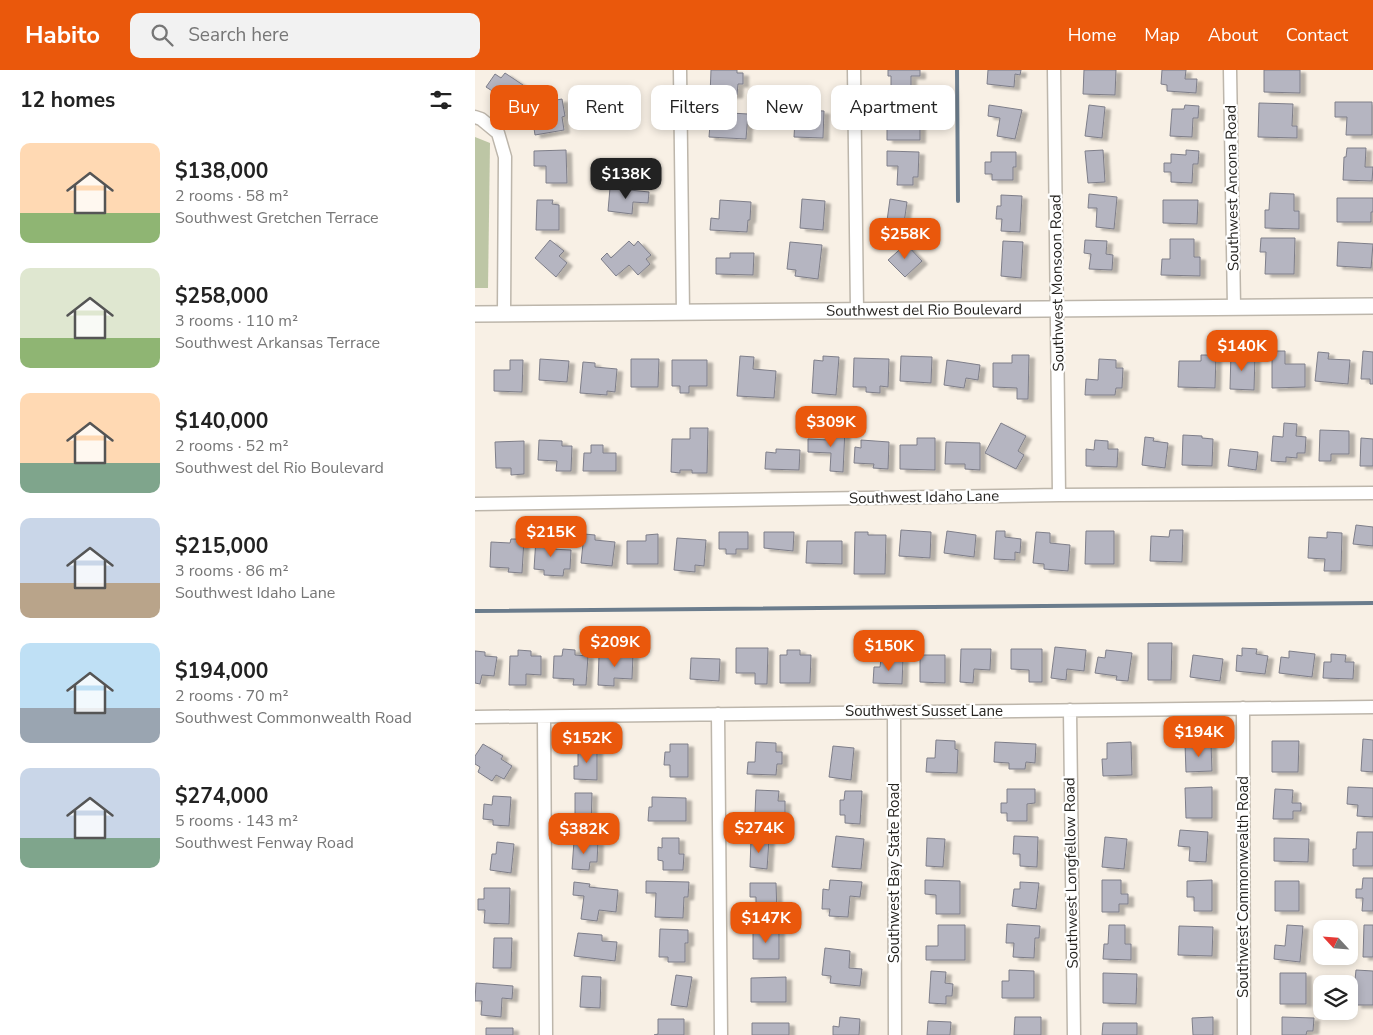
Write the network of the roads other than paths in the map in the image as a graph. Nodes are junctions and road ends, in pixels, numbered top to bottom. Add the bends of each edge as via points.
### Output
1 (680, 70) edge
2 (854, 70) edge
3 (1054, 70) edge
4 (1230, 70) edge
5 (475, 117) edge
6 (1373, 306) edge
7 (1233, 307) junction
8 (857, 310) junction
9 (1058, 310) junction
10 (683, 313) junction
11 (475, 314) edge
12 (504, 314) junction
13 (1373, 493) edge
14 (1059, 495) junction
15 (475, 504) edge
16 (1373, 707) edge
17 (1243, 708) junction
18 (1070, 710) junction
19 (894, 712) junction
20 (719, 714) junction
21 (475, 717) edge
22 (544, 717) junction
23 (546, 1035) edge
24 (721, 1035) edge
25 (895, 1035) edge
26 (1074, 1035) edge
27 (1244, 1035) edge

1 - 10 street
2 - 8 street
3 - 9 street, Southwest Monsoon Road
4 - 7 street, Southwest Ancona Road
5 - 12 street via 498,133 505,156
6 - 7 street, Southwest del Rio Boulevard
7 - 9 street, Southwest del Rio Boulevard
8 - 9 street, Southwest del Rio Boulevard
8 - 10 street, Southwest del Rio Boulevard
9 - 14 street, Southwest Monsoon Road
10 - 12 street, Southwest del Rio Boulevard
11 - 12 street, Southwest del Rio Boulevard
13 - 14 street, Southwest Idaho Lane
14 - 15 street, Southwest Idaho Lane
16 - 17 street, Southwest Susset Lane
17 - 18 street, Southwest Susset Lane
17 - 27 street, Southwest Commonwealth Road
18 - 19 street, Southwest Susset Lane
18 - 26 street, Southwest Longfellow Road
19 - 20 street, Southwest Susset Lane
19 - 25 street, Southwest Bay State Road
20 - 22 street, Southwest Susset Lane
20 - 24 street
21 - 22 street, Southwest Susset Lane
22 - 23 street

